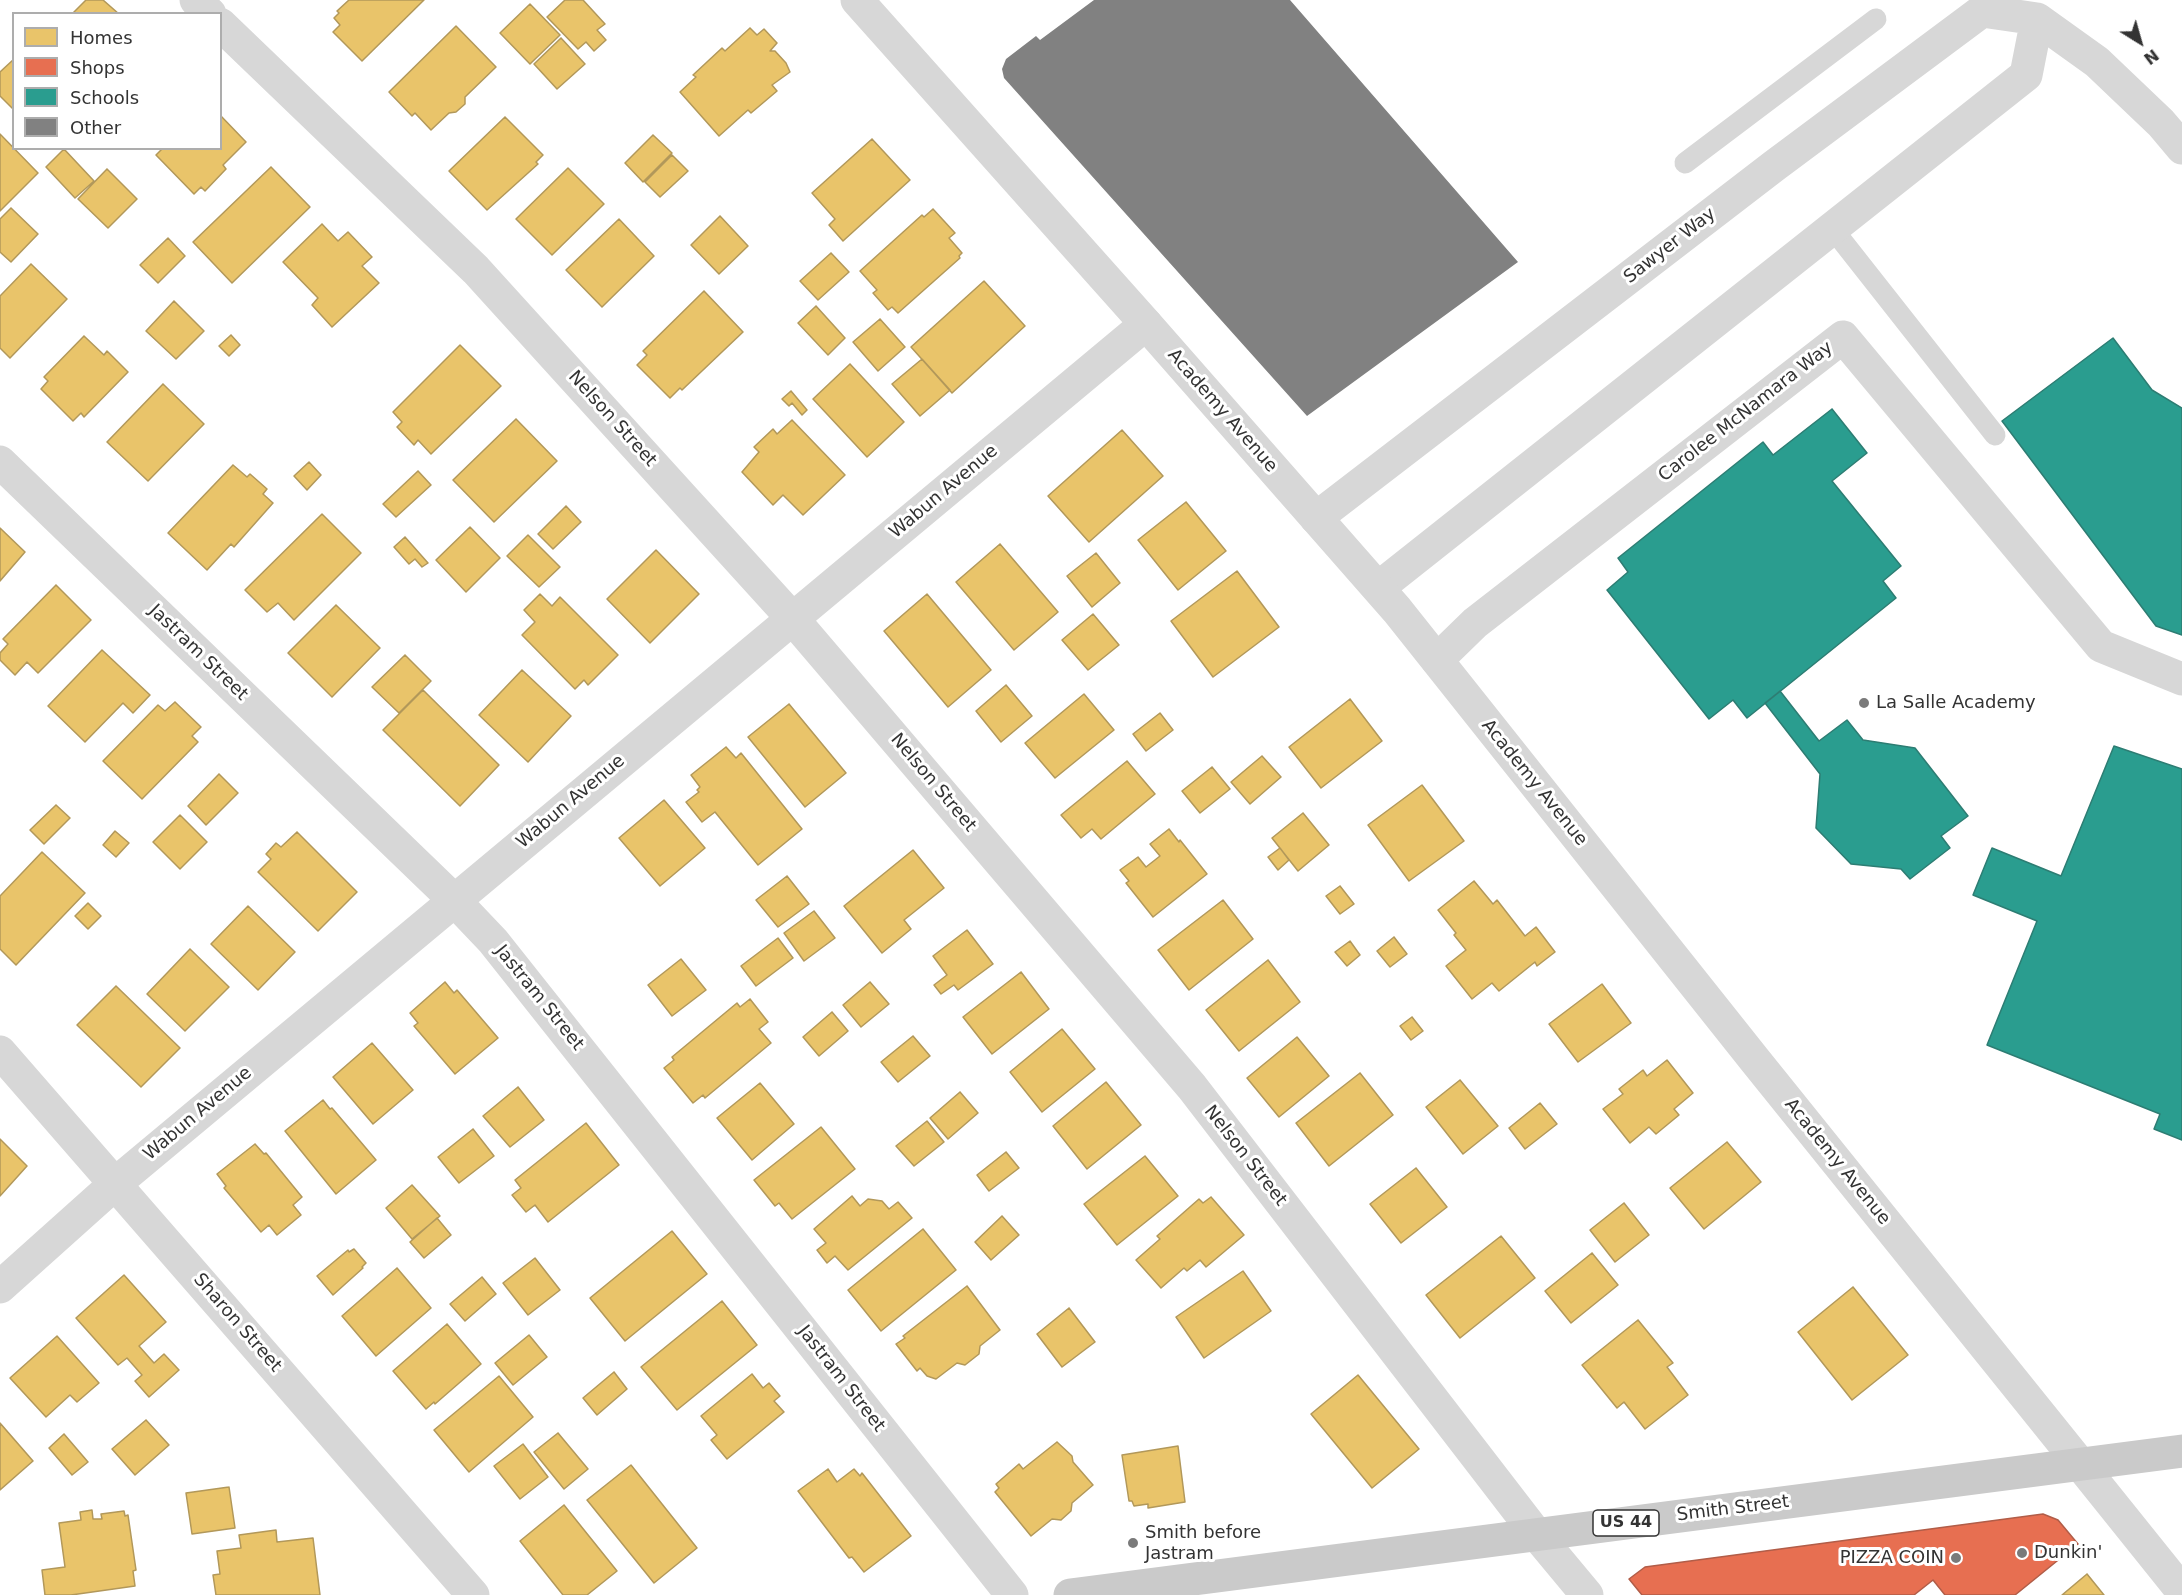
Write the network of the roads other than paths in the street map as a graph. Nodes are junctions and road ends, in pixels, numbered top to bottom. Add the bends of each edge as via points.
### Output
1 (196, 0) edge
2 (856, 0) edge
3 (2029, 10) edge
4 (208, 12) edge
5 (1876, 19) dead end
6 (222, 26) edge
7 (2182, 148) edge
8 (1686, 162) dead end
9 (1832, 228) junction
10 (1146, 324) junction
11 (1995, 435) dead end
12 (0, 462) edge
13 (1316, 518) junction
14 (1378, 588) junction
15 (792, 618) junction
16 (1437, 660) junction
17 (2182, 679) edge
18 (454, 900) junction
19 (0, 1052) edge
20 (116, 1183) junction
21 (0, 1287) edge
22 (2182, 1452) edge
23 (2080, 1464) junction
24 (1538, 1535) junction
25 (2182, 1591) edge
26 (473, 1595) edge
27 (1012, 1595) edge
28 (1070, 1595) edge
29 (1587, 1595) edge

1 - 4 street
2 - 10 street, Academy Avenue
3 - 7 street, Sawyer Way via 2097,62
3 - 9 street via 2026,75
3 - 13 street, Sawyer Way via 1982,11
5 - 8 lane
6 - 15 street, Nelson Street via 476,270
9 - 11 lane
9 - 14 street
10 - 13 street, Academy Avenue
10 - 15 street, Wabun Avenue
12 - 18 street, Jastram Street
13 - 14 street, Academy Avenue
14 - 16 street, Academy Avenue
15 - 18 street, Wabun Avenue
15 - 24 street, Nelson Street via 1192,1087
16 - 17 street, Carolee McNamara Way via 1475,623 1843,337 2101,645
16 - 23 street, Academy Avenue
18 - 20 street, Wabun Avenue
18 - 27 street, Jastram Street via 521,975
19 - 20 street, Sharon Street
20 - 21 street, Wabun Avenue
20 - 26 street, Sharon Street
22 - 23 main road, Smith Street / US 44
23 - 24 main road, Smith Street / US 44
23 - 25 street, Academy Avenue
24 - 28 main road, Smith Street / US 44
24 - 29 street, Nelson Street

